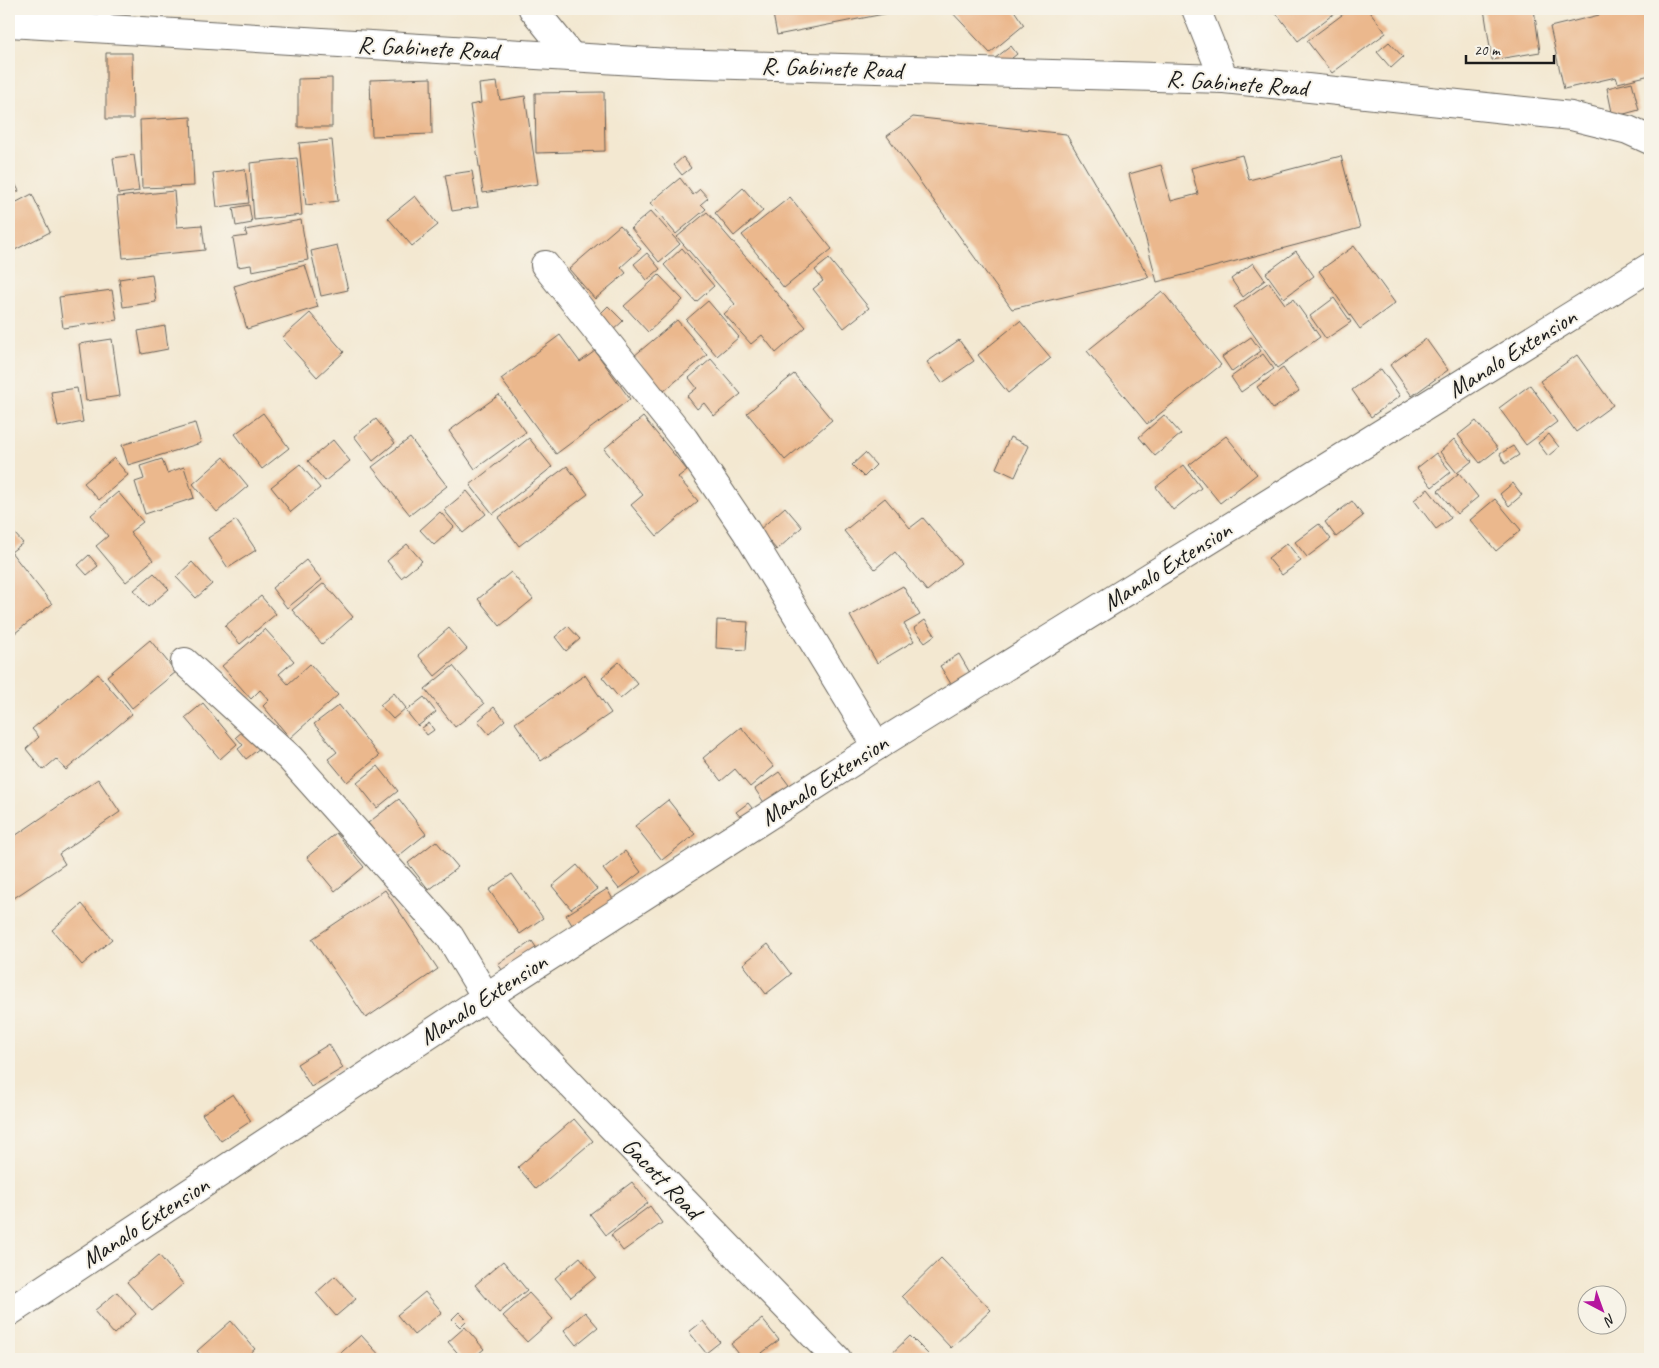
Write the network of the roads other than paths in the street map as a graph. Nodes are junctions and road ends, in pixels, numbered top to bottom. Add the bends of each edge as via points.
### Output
1 (533, 9) edge
2 (1196, 9) edge
3 (9, 23) edge
4 (571, 56) junction
5 (1224, 79) junction
6 (1650, 140) edge
7 (545, 264) dead end
8 (1650, 267) edge
9 (185, 662) dead end
10 (877, 746) junction
11 (486, 997) junction
12 (9, 1312) edge
13 (837, 1359) edge

1 - 4 street
2 - 5 street
3 - 4 street, R. Gabinete Road
4 - 5 street, R. Gabinete Road via 669,63
5 - 6 street, R. Gabinete Road via 1571,116 1628,130
7 - 10 street via 684,439 746,531
8 - 10 street, Manalo Extension
9 - 11 street, Gacott Road via 304,773 450,937
10 - 11 street, Manalo Extension
11 - 12 street, Manalo Extension
11 - 13 street, Gacott Road

